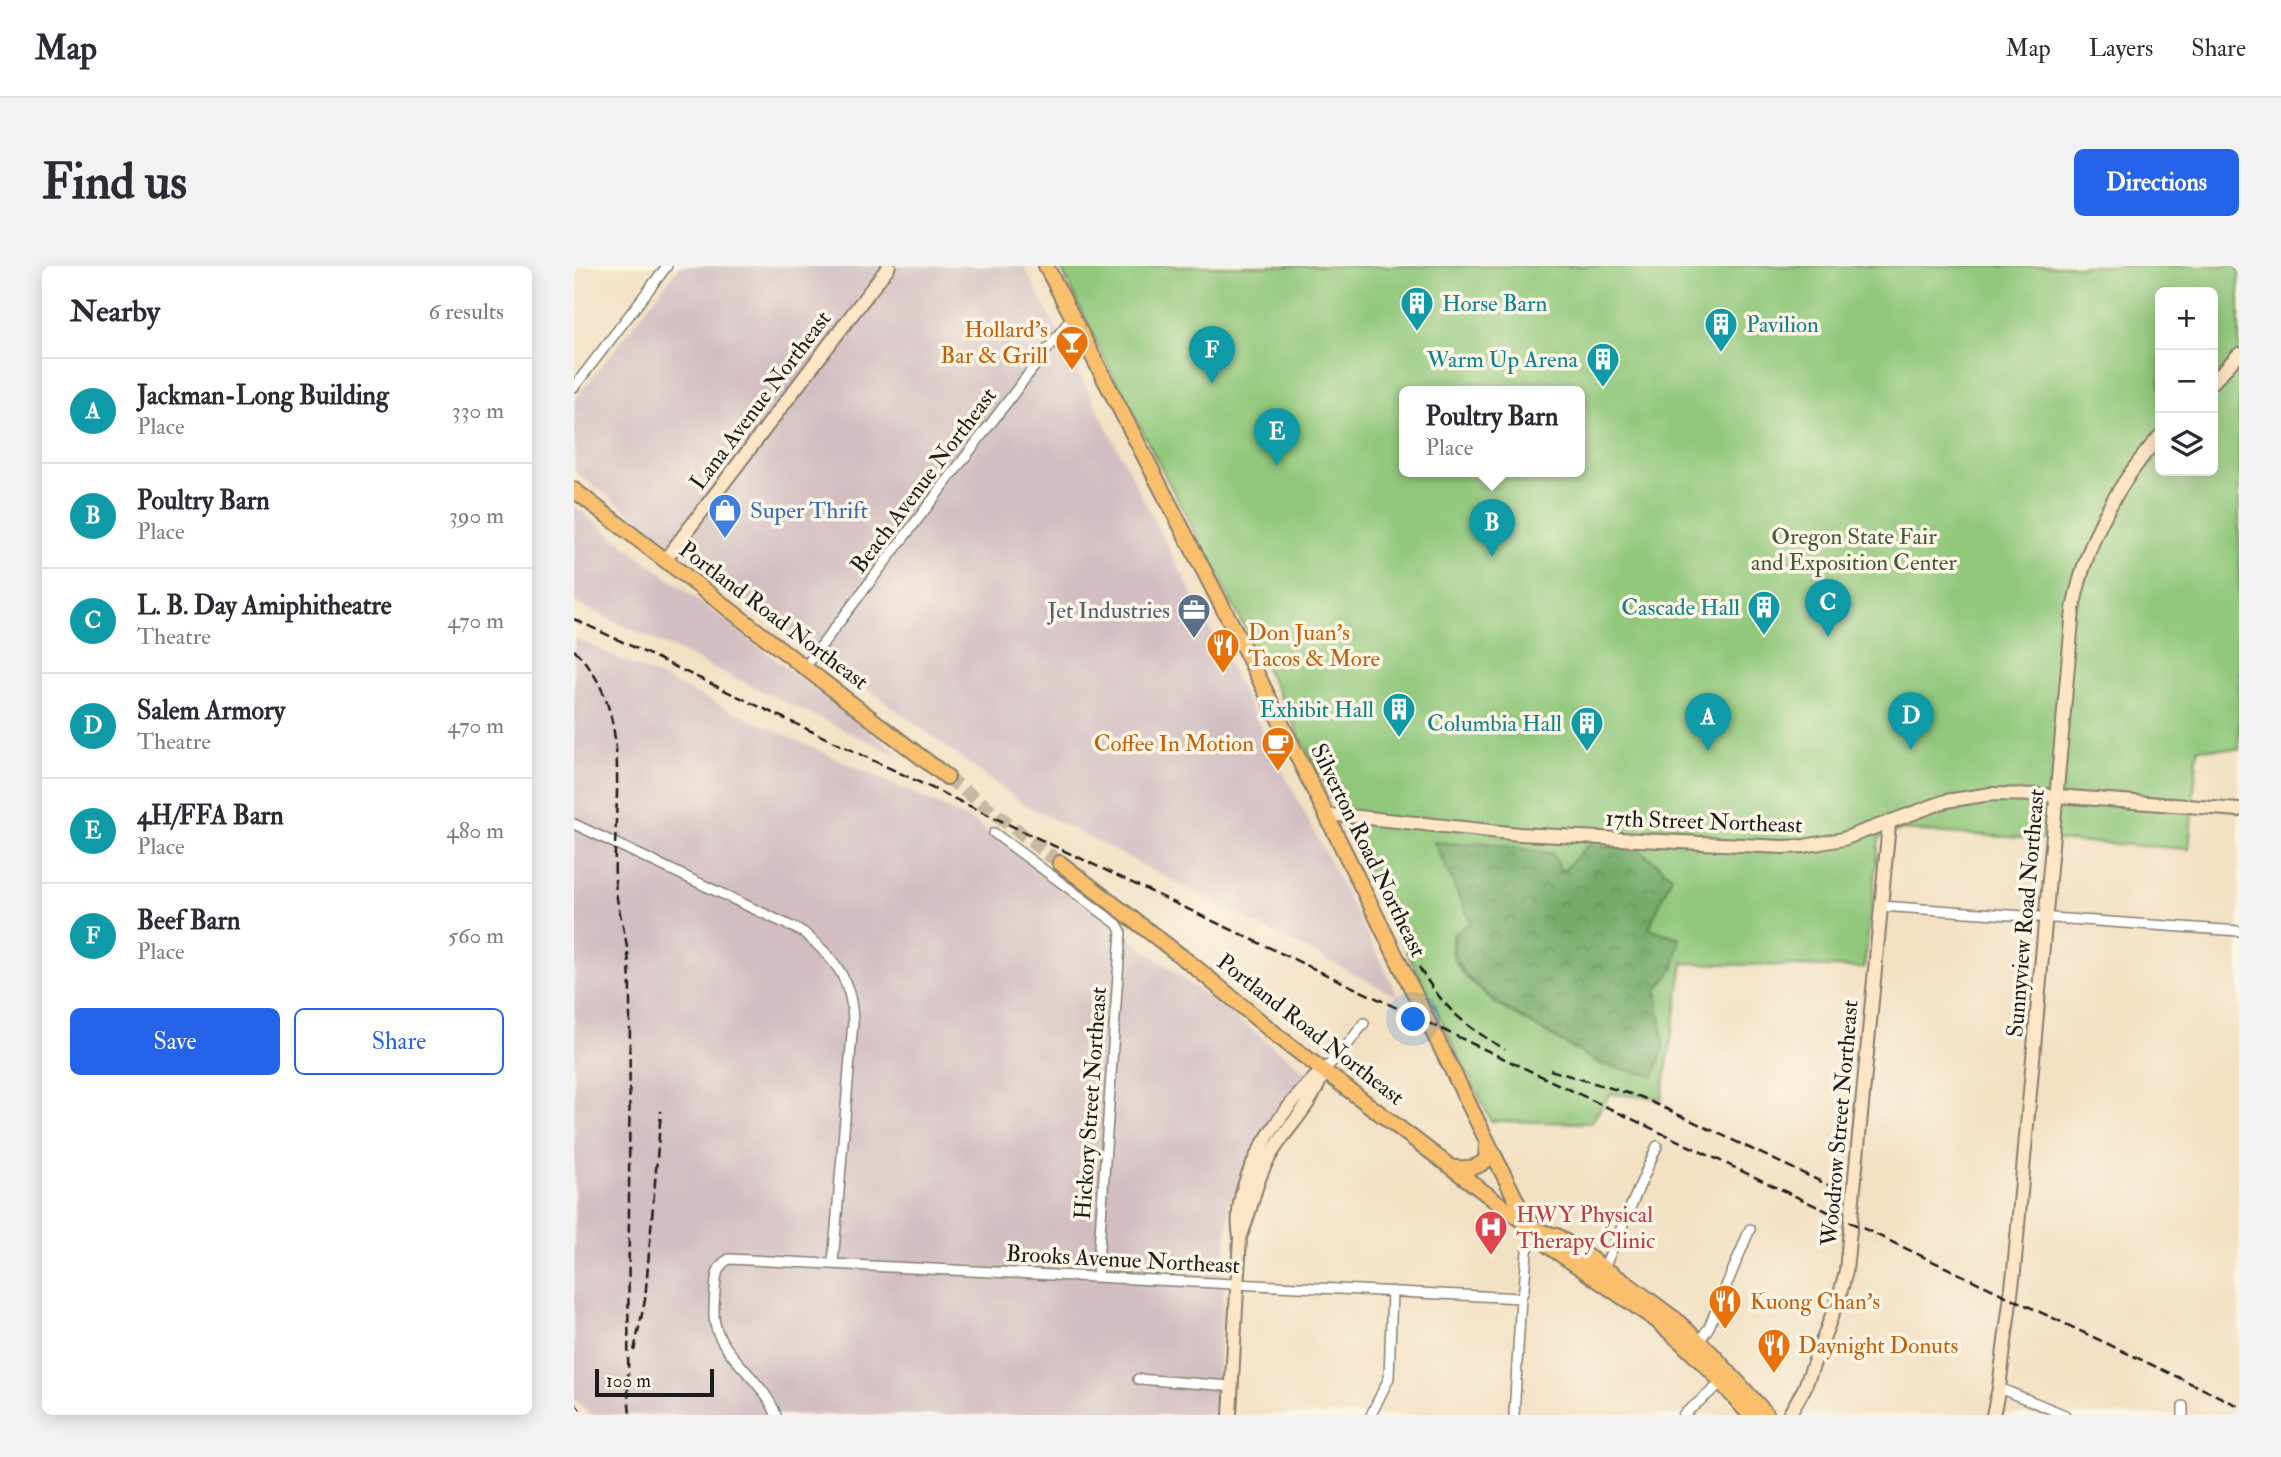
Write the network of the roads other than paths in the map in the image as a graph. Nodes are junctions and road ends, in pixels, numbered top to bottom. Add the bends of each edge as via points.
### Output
1 (667, 266) edge
2 (889, 266) edge
3 (1046, 266) edge
4 (1072, 317) junction
5 (2239, 354) edge
6 (2218, 377) edge
7 (574, 387) edge
8 (2155, 442) edge
9 (574, 490) edge
10 (665, 560) junction
11 (805, 667) junction
12 (947, 777) tunnel mouth
13 (2056, 796) junction
14 (2239, 810) edge
15 (1328, 816) junction
16 (574, 824) edge
17 (1889, 824) junction
18 (994, 833) dead end
19 (1060, 863) tunnel mouth
20 (1881, 906) junction
21 (2046, 918) junction
22 (2239, 931) edge
23 (1364, 1023) dead end
24 (1324, 1069) junction
25 (1487, 1142) junction
26 (1657, 1146) dead end
27 (1451, 1167) junction
28 (1750, 1229) dead end
29 (1534, 1230) junction
30 (833, 1263) junction
31 (1604, 1268) junction
32 (1097, 1277) junction
33 (1237, 1283) junction
34 (1392, 1291) junction
35 (1521, 1298) junction
36 (1695, 1346) junction
37 (1138, 1379) dead end
38 (1727, 1379) junction
39 (1231, 1386) junction
40 (1999, 1388) junction
41 (776, 1415) edge
42 (1230, 1415) edge
43 (1371, 1415) edge
44 (1514, 1415) edge
45 (1683, 1415) edge
46 (1749, 1415) edge
47 (1767, 1415) edge
48 (1789, 1415) edge
49 (1993, 1415) edge
50 (2065, 1415) edge

1 - 7 street
2 - 10 main road, Lana Avenue Northeast
3 - 4 main road, Silverton Road Northeast
4 - 11 street, Beach Avenue Northeast
4 - 15 main road, Silverton Road Northeast
5 - 6 main road
8 - 13 main road, Sunnyview Road Northeast via 2110,503 2081,574 2069,647
9 - 10 main road, Portland Road Northeast
10 - 11 main road, Portland Road Northeast
11 - 12 main road, Portland Road Northeast
13 - 14 main road, 17th Street Northeast
13 - 17 main road, 17th Street Northeast via 2008,793 1966,797
13 - 21 main road, Sunnyview Road Northeast
15 - 17 main road, 17th Street Northeast via 1524,834 1782,847 1843,839
15 - 25 main road, Silverton Road Northeast
16 - 30 street via 803,932 832,960 847,986 853,1022
17 - 20 main road, Woodrow Street Northeast
18 - 32 street, Hickory Street Northeast via 1121,931
19 - 24 main road, Portland Road Northeast
20 - 21 street
20 - 48 main road, Woodrow Street Northeast via 1846,1271 1804,1390
21 - 22 street
21 - 40 main road, Sunnyview Road Northeast
23 - 24 street
24 - 27 main road, Portland Road Northeast
24 - 33 main road via 1306,1086 1254,1160 1239,1203
25 - 27 main road via 1488,1153 1481,1164 1470,1169
25 - 29 main road, Silverton Road Northeast
26 - 31 street
27 - 29 main road, Portland Road Northeast
28 - 36 street via 1709,1327
29 - 31 main road via 1557,1236
29 - 35 street
29 - 36 main road via 1550,1247
30 - 32 street, Brooks Avenue Northeast
30 - 41 street, Brooks Avenue Northeast via 736,1258 719,1267 715,1324
31 - 36 main road via 1655,1304
32 - 33 street, Brooks Avenue Northeast
33 - 34 street, Brooks Avenue Northeast
33 - 39 main road
34 - 35 street, Brooks Avenue Northeast
34 - 43 street via 1389,1378
35 - 44 street
36 - 38 main road
37 - 39 street
38 - 45 street
38 - 46 main road
38 - 47 main road
39 - 42 main road
40 - 49 main road, Sunnyview Road Northeast
40 - 50 street

